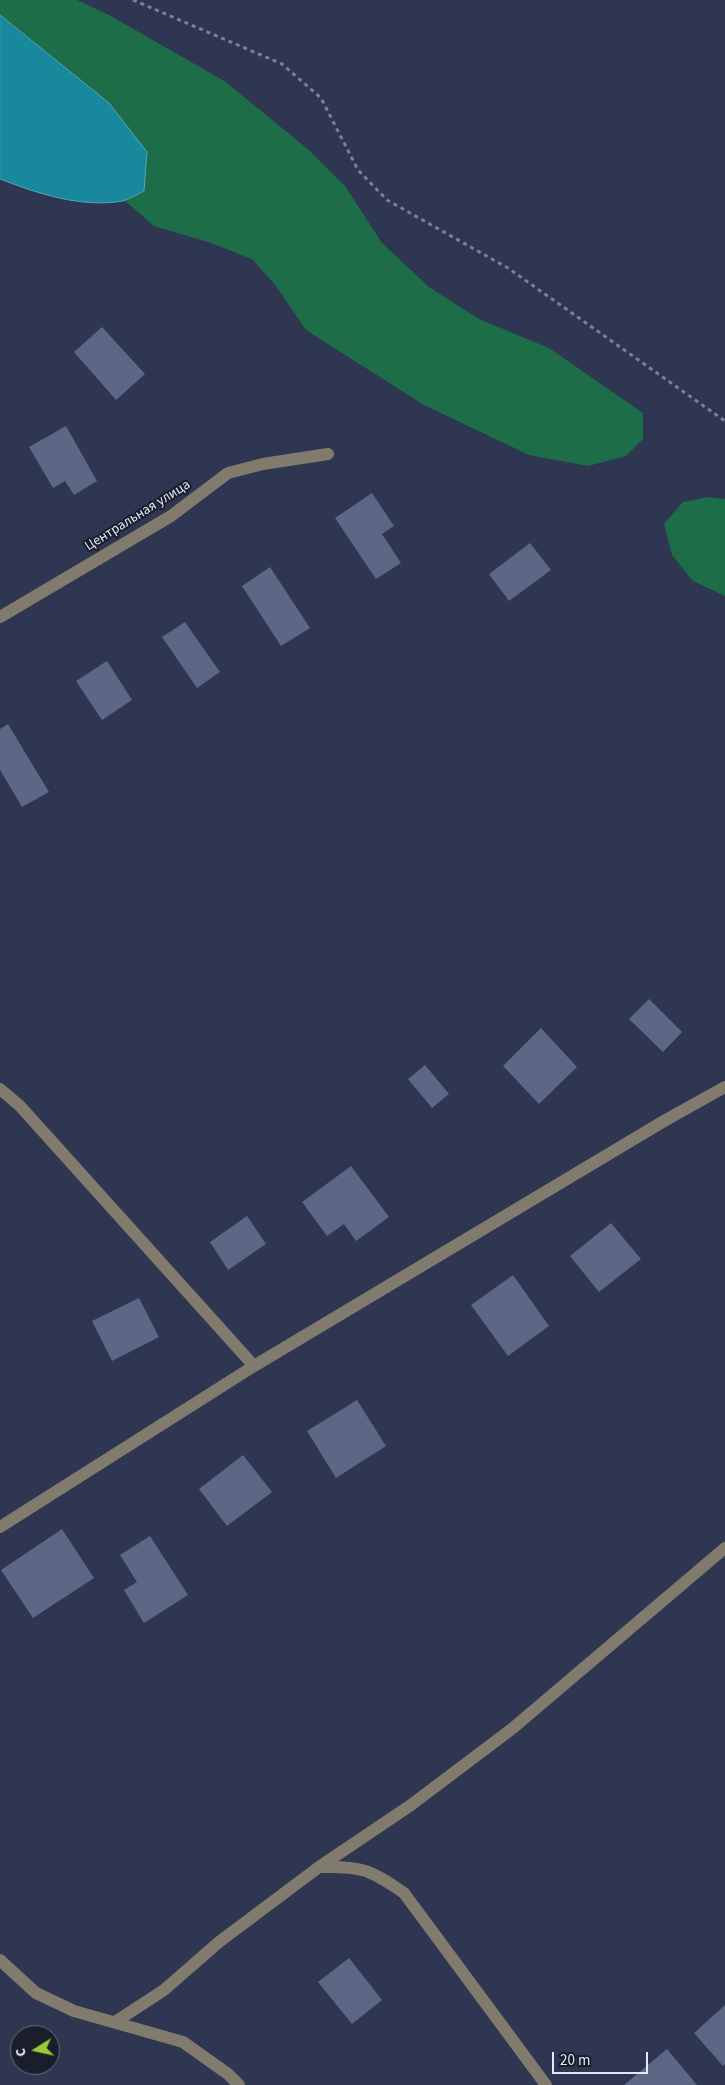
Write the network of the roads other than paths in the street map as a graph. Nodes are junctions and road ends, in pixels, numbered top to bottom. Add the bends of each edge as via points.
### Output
1 (328, 454) dead end
2 (0, 617) edge
3 (725, 1087) edge
4 (0, 1089) edge
5 (254, 1366) junction
6 (0, 1527) edge
7 (725, 1548) edge
8 (319, 1867) junction
9 (0, 1960) edge
10 (115, 2022) junction
11 (239, 2085) edge
12 (546, 2085) edge

1 - 2 street, Центральная улица via 228,473 171,516
3 - 5 street
4 - 5 street via 20,1106
5 - 6 street
7 - 8 street via 513,1728 411,1805
8 - 10 street via 219,1942 164,1990
8 - 12 street via 353,1866 379,1876 404,1894
9 - 10 street via 36,1993 74,2011
10 - 11 street via 183,2042

